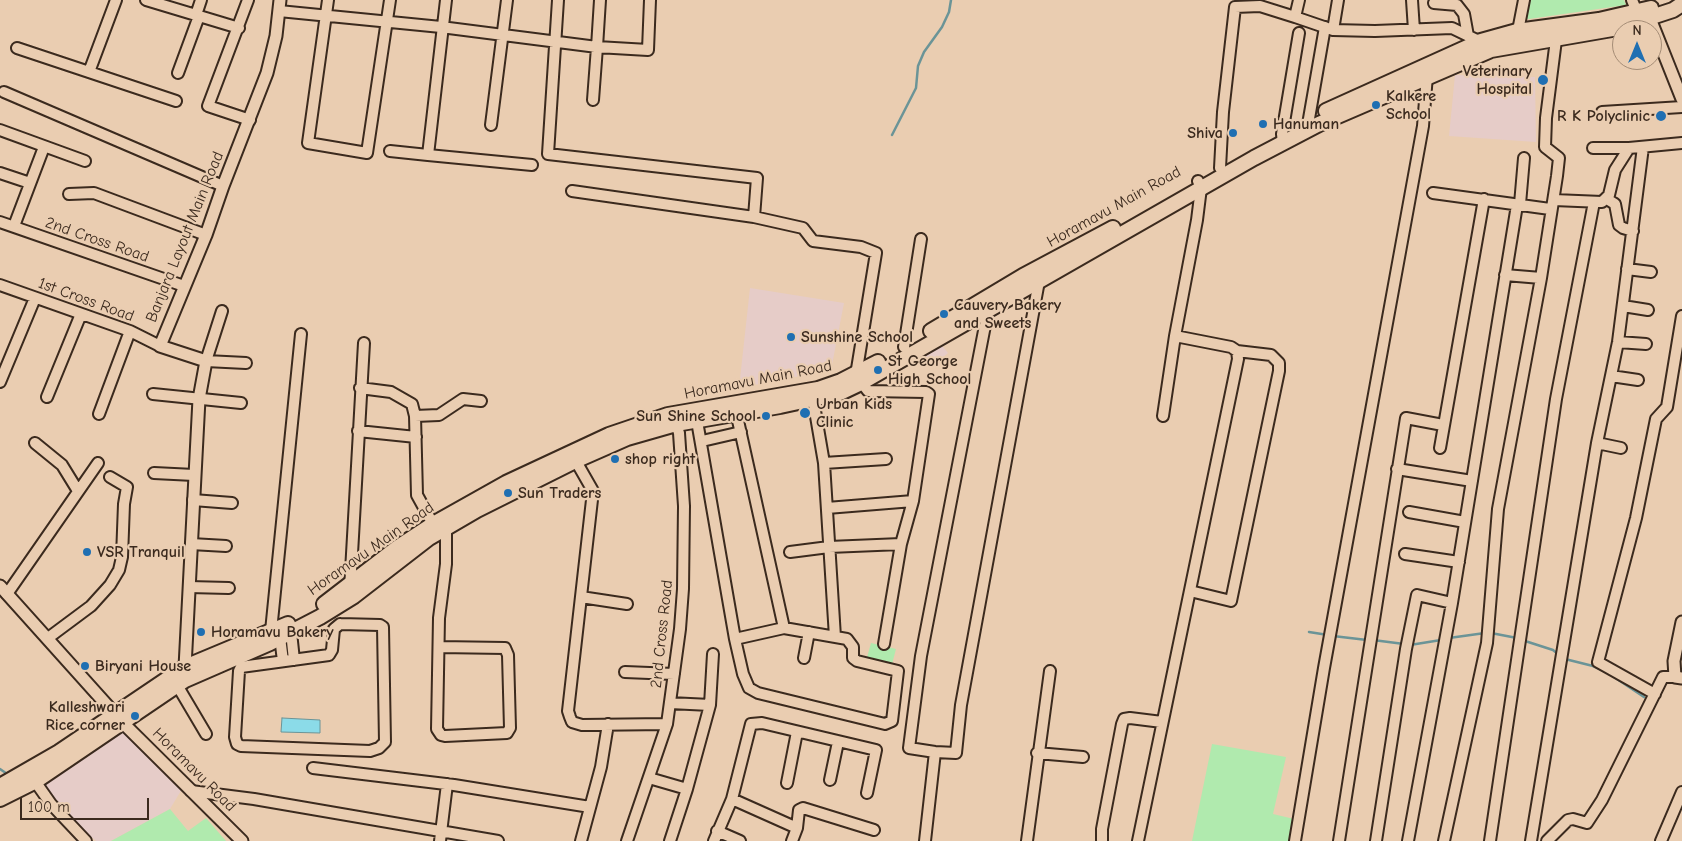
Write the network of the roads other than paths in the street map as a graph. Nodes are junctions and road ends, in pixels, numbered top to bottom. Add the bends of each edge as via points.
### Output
1 (116, 0) edge
2 (146, 0) edge
3 (201, 0) edge
4 (248, 0) edge
5 (328, 0) edge
6 (390, 0) edge
7 (446, 0) edge
8 (507, 0) edge
9 (558, 0) edge
10 (600, 0) edge
11 (650, 0) edge
12 (1300, 0) edge
13 (1338, 0) edge
14 (1412, 0) edge
15 (1524, 0) edge
16 (161, 2) edge
17 (1235, 3) edge
18 (1434, 3) dead end
19 (1682, 3) edge
20 (280, 5) edge
21 (1641, 10) edge
22 (327, 15) junction
23 (197, 16) junction
24 (1295, 17) junction
25 (387, 22) junction
26 (441, 27) junction
27 (239, 28) junction
28 (1329, 28) junction
29 (1414, 30) junction
30 (1557, 32) junction
31 (1299, 33) dead end
32 (503, 35) junction
33 (1518, 38) junction
34 (555, 40) junction
35 (1480, 42) junction
36 (597, 47) junction
37 (17, 48) dead end
38 (89, 72) junction
39 (178, 73) dead end
40 (1427, 75) junction
41 (4, 92) dead end
42 (1682, 99) edge
43 (594, 100) dead end
44 (176, 101) dead end
45 (1682, 107) edge
46 (1602, 112) dead end
47 (250, 120) junction
48 (1308, 124) junction
49 (491, 125) dead end
50 (0, 130) edge
51 (1282, 138) junction
52 (1682, 143) edge
53 (44, 147) junction
54 (1643, 147) junction
55 (1593, 148) dead end
56 (1629, 148) junction
57 (390, 151) dead end
58 (428, 155) junction
59 (1524, 158) dead end
60 (85, 161) dead end
61 (532, 166) dead end
62 (1220, 168) junction
63 (0, 173) edge
64 (30, 183) junction
65 (1199, 184) junction
66 (222, 186) junction
67 (572, 192) dead end
68 (1433, 193) dead end
69 (69, 194) dead end
70 (1484, 199) junction
71 (1607, 199) junction
72 (1594, 202) junction
73 (1518, 205) junction
74 (1552, 205) junction
75 (754, 217) junction
76 (0, 222) edge
77 (14, 226) junction
78 (1632, 231) junction
79 (206, 235) junction
80 (921, 239) dead end
81 (1628, 270) junction
82 (1651, 272) dead end
83 (1505, 275) junction
84 (1036, 276) junction
85 (1541, 278) junction
86 (0, 285) edge
87 (184, 286) junction
88 (35, 298) junction
89 (1623, 306) junction
90 (988, 310) junction
91 (1648, 310) dead end
92 (222, 312) dead end
93 (81, 314) junction
94 (1682, 316) edge
95 (130, 332) junction
96 (301, 334) dead end
97 (1175, 336) junction
98 (1618, 342) junction
99 (364, 343) dead end
100 (1646, 344) dead end
101 (160, 346) junction
102 (904, 347) junction
103 (1237, 351) junction
104 (206, 362) junction
105 (246, 363) dead end
106 (1611, 376) junction
107 (858, 379) junction
108 (1638, 380) dead end
109 (0, 382) edge
110 (360, 388) junction
111 (153, 394) dead end
112 (47, 397) dead end
113 (199, 399) junction
114 (813, 399) junction
115 (481, 401) dead end
116 (241, 403) dead end
117 (735, 409) junction
118 (99, 414) dead end
119 (415, 416) junction
120 (1163, 416) dead end
121 (697, 421) junction
122 (676, 424) junction
123 (1443, 425) junction
124 (358, 431) junction
125 (741, 432) junction
126 (416, 437) junction
127 (702, 442) junction
128 (35, 443) dead end
129 (1597, 443) junction
130 (1440, 448) dead end
131 (1621, 448) dead end
132 (574, 457) junction
133 (886, 459) dead end
134 (98, 463) dead end
135 (824, 463) junction
136 (1398, 469) junction
137 (154, 474) dead end
138 (194, 475) junction
139 (110, 477) dead end
140 (1472, 481) junction
141 (78, 492) junction
142 (193, 500) junction
143 (913, 501) junction
144 (232, 503) dead end
145 (827, 508) junction
146 (1409, 512) dead end
147 (1465, 522) junction
148 (440, 526) junction
149 (191, 544) junction
150 (901, 544) junction
151 (226, 546) dead end
152 (829, 547) junction
153 (790, 552) dead end
154 (1405, 554) dead end
155 (1459, 562) junction
156 (189, 586) junction
157 (228, 588) dead end
158 (4, 590) edge
159 (1190, 591) junction
160 (351, 592) junction
161 (581, 597) junction
162 (1452, 603) junction
163 (627, 604) dead end
164 (1682, 622) edge
165 (784, 628) junction
166 (809, 632) junction
167 (281, 633) junction
168 (835, 637) junction
169 (48, 638) junction
170 (735, 639) junction
171 (884, 644) dead end
172 (438, 646) junction
173 (713, 654) dead end
174 (804, 658) dead end
175 (289, 660) junction
176 (185, 667) junction
177 (1050, 671) dead end
178 (625, 672) dead end
179 (674, 674) junction
180 (1678, 677) edge
181 (177, 685) junction
182 (1655, 694) junction
183 (670, 703) junction
184 (710, 705) junction
185 (118, 718) junction
186 (1162, 722) junction
187 (608, 724) junction
188 (667, 724) junction
189 (797, 732) junction
190 (206, 734) dead end
191 (838, 742) junction
192 (936, 752) junction
193 (1037, 753) junction
194 (1083, 756) dead end
195 (313, 768) dead end
196 (649, 778) junction
197 (830, 780) dead end
198 (18, 783) edge
199 (787, 783) dead end
200 (447, 784) junction
201 (687, 789) junction
202 (191, 791) junction
203 (1682, 792) edge
204 (867, 793) dead end
205 (0, 799) edge
206 (732, 799) junction
207 (590, 807) junction
208 (1679, 808) edge
209 (797, 828) junction
210 (717, 830) junction
211 (874, 830) dead end
212 (440, 836) edge
213 (86, 841) edge
214 (242, 841) edge
215 (498, 841) edge
216 (581, 841) edge
217 (627, 841) edge
218 (670, 841) edge
219 (714, 841) edge
220 (740, 841) edge
221 (792, 841) edge
222 (925, 841) edge
223 (1027, 841) edge
224 (1102, 841) edge
225 (1138, 841) edge
226 (1296, 841) edge
227 (1338, 841) edge
228 (1376, 841) edge
229 (1408, 841) edge
230 (1444, 841) edge
231 (1490, 841) edge
232 (1531, 841) edge
233 (1548, 841) edge
234 (1661, 841) edge

1 - 38 street
2 - 16 street
3 - 23 street
4 - 27 street
5 - 22 street
6 - 25 street
7 - 26 street
8 - 32 street
9 - 34 street
10 - 36 street
11 - 36 street via 648,50
12 - 24 street
13 - 28 street
14 - 29 street
15 - 33 street
16 - 23 street
17 - 24 street via 1260,6
17 - 62 street
18 - 35 street via 1457,5
19 - 21 main road, Horamavu Main Road
20 - 22 street
20 - 47 street, Banjara Layout Main Road via 267,73
21 - 30 main road, Horamavu Main Road via 1618,28
21 - 42 street
22 - 25 street
22 - 25 street via 308,143 367,153
23 - 27 street
23 - 39 street
24 - 28 street
25 - 26 street
26 - 32 street
26 - 58 street
27 - 47 street via 208,106
28 - 29 street
28 - 48 street
29 - 35 street via 1452,28
30 - 33 main road, Horamavu Main Road
30 - 74 street via 1545,147 1559,158
31 - 51 street
32 - 34 street
32 - 49 street
33 - 35 main road, Horamavu Main Road
34 - 36 street
34 - 75 street via 548,154 757,178
35 - 40 main road, Horamavu Main Road
35 - 48 main road, Horamavu Main Road
36 - 43 street
37 - 38 street
38 - 44 street
40 - 48 main road, Horamavu Main Road
40 - 226 street via 1422,126
41 - 66 street
45 - 46 street
47 - 66 street, Banjara Layout Main Road
48 - 51 main road, Horamavu Main Road
50 - 53 street
51 - 62 main road, Horamavu Main Road
51 - 65 main road, Horamavu Main Road
52 - 54 street
53 - 60 street
53 - 64 street
54 - 56 street
54 - 78 street
55 - 56 street
56 - 71 street via 1615,170
57 - 58 street
58 - 61 street
59 - 73 street
62 - 65 main road, Horamavu Main Road
63 - 64 street
64 - 77 street
65 - 84 main road, Horamavu Main Road
65 - 97 street
66 - 79 street, Banjara Layout Main Road
67 - 75 street
68 - 70 street
69 - 79 street via 94,193
70 - 73 street
70 - 123 street
71 - 72 street
71 - 78 street via 1615,204 1619,225
72 - 74 street
72 - 231 street via 1556,399
73 - 74 street
73 - 83 street
74 - 85 street
75 - 107 street via 802,228 813,241 861,247 876,253
76 - 77 street, 2nd Cross Road
77 - 87 street, 2nd Cross Road
78 - 81 street
79 - 87 street, Banjara Layout Main Road
80 - 102 street
81 - 82 street
81 - 89 street
83 - 85 street
83 - 140 street
84 - 90 main road, Horamavu Main Road
84 - 102 main road, Horamavu Main Road
84 - 192 street via 961,705 956,753
85 - 230 street via 1498,509 1486,643
86 - 88 street, 1st Cross Road
87 - 101 street, Banjara Layout Main Road
88 - 93 street, 1st Cross Road
88 - 109 street
89 - 91 street
89 - 98 street
90 - 107 main road, Horamavu Main Road
90 - 192 street via 921,656 909,748
92 - 104 street
93 - 95 street, 1st Cross Road
93 - 112 street
94 - 182 street via 1667,407 1656,419 1636,518 1598,662
95 - 101 street, 1st Cross Road
95 - 118 street
96 - 167 street
97 - 103 street
97 - 120 street
98 - 100 street
98 - 106 street
99 - 110 street
101 - 104 street, Banjara Layout Main Road
102 - 107 main road, Horamavu Main Road
103 - 159 street via 1238,359
103 - 159 street via 1270,355 1278,364 1279,371 1231,600
104 - 105 street
104 - 113 street
106 - 108 street
106 - 129 street
107 - 114 main road, Horamavu Main Road via 840,393
107 - 117 main road, Horamavu Main Road
107 - 143 street via 868,391 929,394
110 - 119 street via 399,395 412,404
110 - 124 street
111 - 113 street
113 - 116 street
113 - 138 street
114 - 117 main road, Horamavu Main Road
114 - 135 street
115 - 119 street via 463,399 439,415
117 - 121 main road, Horamavu Main Road
117 - 125 street
117 - 132 main road, Horamavu Main Road via 668,415 633,426
119 - 126 street
121 - 122 main road, Horamavu Main Road
121 - 127 street
122 - 132 main road, Horamavu Main Road
122 - 179 street, 2nd Cross Road via 684,506 683,589
123 - 130 street
123 - 136 street via 1406,418
124 - 126 street
124 - 160 street
125 - 127 street
125 - 165 street
126 - 148 street via 417,495
127 - 170 street
128 - 141 street via 62,465
129 - 131 street
129 - 232 street
132 - 148 main road, Horamavu Main Road
132 - 161 street via 592,492
133 - 135 street
134 - 141 street
135 - 145 street
136 - 140 street
136 - 227 street
137 - 138 street
138 - 142 street
139 - 169 street via 127,487 119,570 91,606
140 - 147 street
141 - 158 street
142 - 144 street
142 - 149 street
143 - 145 street
143 - 150 street
145 - 152 street
146 - 147 street
147 - 155 street
148 - 160 main road, Horamavu Main Road via 429,538
148 - 172 street via 446,564
149 - 151 street
149 - 156 street
150 - 152 street
150 - 171 street
152 - 153 street
152 - 168 street
154 - 155 street
155 - 162 street
156 - 157 street
156 - 176 street
158 - 169 street, Horamavu Road
159 - 186 street
160 - 167 main road, Horamavu Main Road
160 - 167 main road, Horamavu Main Road
161 - 163 street
161 - 187 street via 568,711 576,724
162 - 228 street via 1417,595
162 - 229 street
164 - 180 street via 1674,661
165 - 166 street
165 - 170 street
166 - 168 street
166 - 174 street
167 - 175 street
167 - 176 main road, Horamavu Main Road
167 - 181 main road, Horamavu Main Road
168 - 170 street via 851,642 857,661 898,671 889,724 749,688 742,674
169 - 185 street, Horamavu Road
172 - 172 street via 505,648 508,655 510,728 507,733 445,736 438,732
173 - 184 street
175 - 175 street via 329,655 334,629 340,624 383,627 385,742 370,751 237,744 239,671 245,666
176 - 185 main road, Horamavu Main Road
177 - 193 street
178 - 179 street
179 - 183 street, 2nd Cross Road
180 - 182 street via 1663,677
181 - 185 main road, Horamavu Main Road
181 - 190 street
182 - 233 street via 1602,800 1587,823 1573,818 1568,820
183 - 184 street
183 - 188 street, 2nd Cross Road
184 - 201 street
185 - 198 main road, Horamavu Main Road
185 - 202 street, Horamavu Road
186 - 224 street via 1124,719
186 - 225 street
187 - 188 street
187 - 207 street
188 - 196 street, 2nd Cross Road
189 - 191 street
189 - 199 street
189 - 206 street via 762,723 751,724
191 - 197 street
191 - 204 street via 876,750
192 - 222 street
193 - 194 street
193 - 223 street
195 - 200 street
196 - 201 street
196 - 217 street, 2nd Cross Road
198 - 205 main road, Horamavu Main Road
198 - 213 street via 50,804
200 - 207 street
200 - 212 street
201 - 218 street
202 - 212 street via 254,799
202 - 214 street, Horamavu Road
203 - 208 street
206 - 209 street
206 - 210 street
207 - 216 street
208 - 234 street
209 - 211 street via 802,808
209 - 221 street
210 - 219 street
210 - 220 street
212 - 215 street

